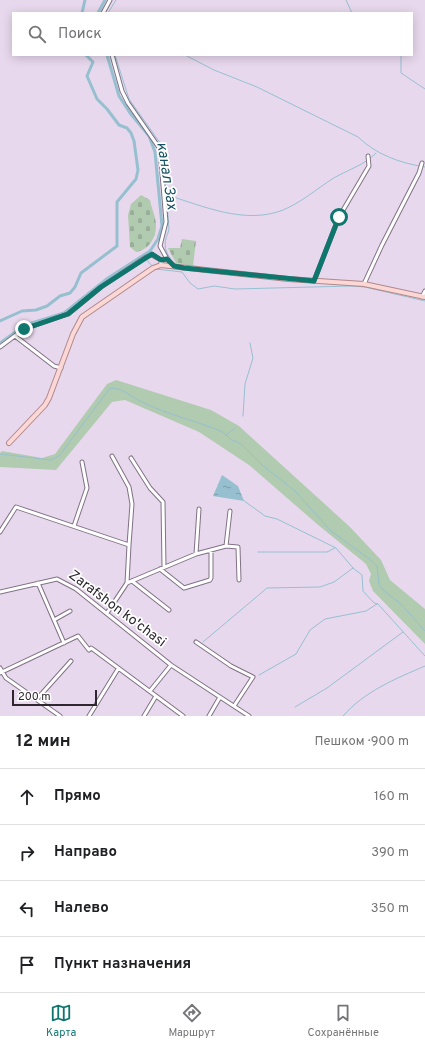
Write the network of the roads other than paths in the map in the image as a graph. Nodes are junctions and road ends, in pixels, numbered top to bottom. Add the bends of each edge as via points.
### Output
1 (110, 0) edge
2 (104, 12) edge
3 (112, 56) edge
4 (368, 156) dead end
5 (422, 163) dead end
6 (167, 259) junction
7 (161, 262) junction
8 (174, 266) junction
9 (314, 281) junction
10 (364, 284) junction
11 (425, 291) edge
12 (423, 297) edge
13 (15, 336) junction
14 (0, 348) edge
15 (61, 368) junction
16 (9, 443) dead end
17 (112, 456) dead end
18 (131, 458) dead end
19 (82, 462) dead end
20 (199, 509) dead end
21 (230, 511) dead end
22 (74, 526) junction
23 (0, 532) edge
24 (129, 545) junction
25 (226, 546) junction
26 (211, 550) junction
27 (196, 554) junction
28 (162, 568) junction
29 (239, 580) dead end
30 (132, 581) junction
31 (38, 583) junction
32 (128, 583) junction
33 (0, 592) edge
34 (169, 610) dead end
35 (70, 611) dead end
36 (106, 613) junction
37 (54, 620) junction
38 (196, 642) dead end
39 (64, 643) junction
40 (71, 661) dead end
41 (171, 664) junction
42 (0, 668) edge
43 (118, 669) junction
44 (1, 672) edge
45 (150, 691) junction
46 (156, 696) junction
47 (220, 697) junction
48 (37, 700) junction
49 (234, 706) junction
50 (60, 716) edge
51 (89, 716) edge
52 (144, 716) edge
53 (183, 716) edge
54 (209, 716) edge
55 (249, 716) edge

1 - 2 street
3 - 6 street via 128,103 160,149 166,222 160,246
4 - 9 street via 369,166 339,217
5 - 10 street
6 - 7 street
6 - 8 street
7 - 8 main road
7 - 13 street via 152,254 146,257 101,287 68,314 32,326
7 - 15 main road via 87,312 73,334
8 - 9 main road
9 - 10 main road
10 - 12 main road
11 - 12 street
13 - 14 street
13 - 15 street via 54,366
15 - 16 main road via 45,405
17 - 24 street via 129,487 132,504
18 - 28 street via 150,488 163,502
19 - 22 street via 87,488
20 - 27 street
21 - 25 street
22 - 23 street via 16,507
22 - 24 street
24 - 32 street
25 - 26 street
25 - 29 street via 238,547
26 - 27 street
26 - 28 street via 210,580 184,588
27 - 28 street
28 - 30 street
30 - 32 street
30 - 34 street
31 - 33 street, Zarafshon ko'chasi
31 - 36 street, Zarafshon ko'chasi via 57,578 76,589
31 - 37 street
32 - 36 street
35 - 37 street
36 - 41 street, Zarafshon ko'chasi
37 - 39 street
38 - 49 street via 252,677
39 - 43 street via 78,636 89,650 91,648
39 - 44 street
40 - 48 street
41 - 45 street
41 - 47 street, Zarafshon ko'chasi
42 - 44 street
43 - 45 street
43 - 51 street
44 - 48 street
45 - 46 street
46 - 52 street
46 - 53 street
47 - 49 street, Zarafshon ko'chasi
47 - 54 street
48 - 50 street
49 - 55 street, Zarafshon ko'chasi

